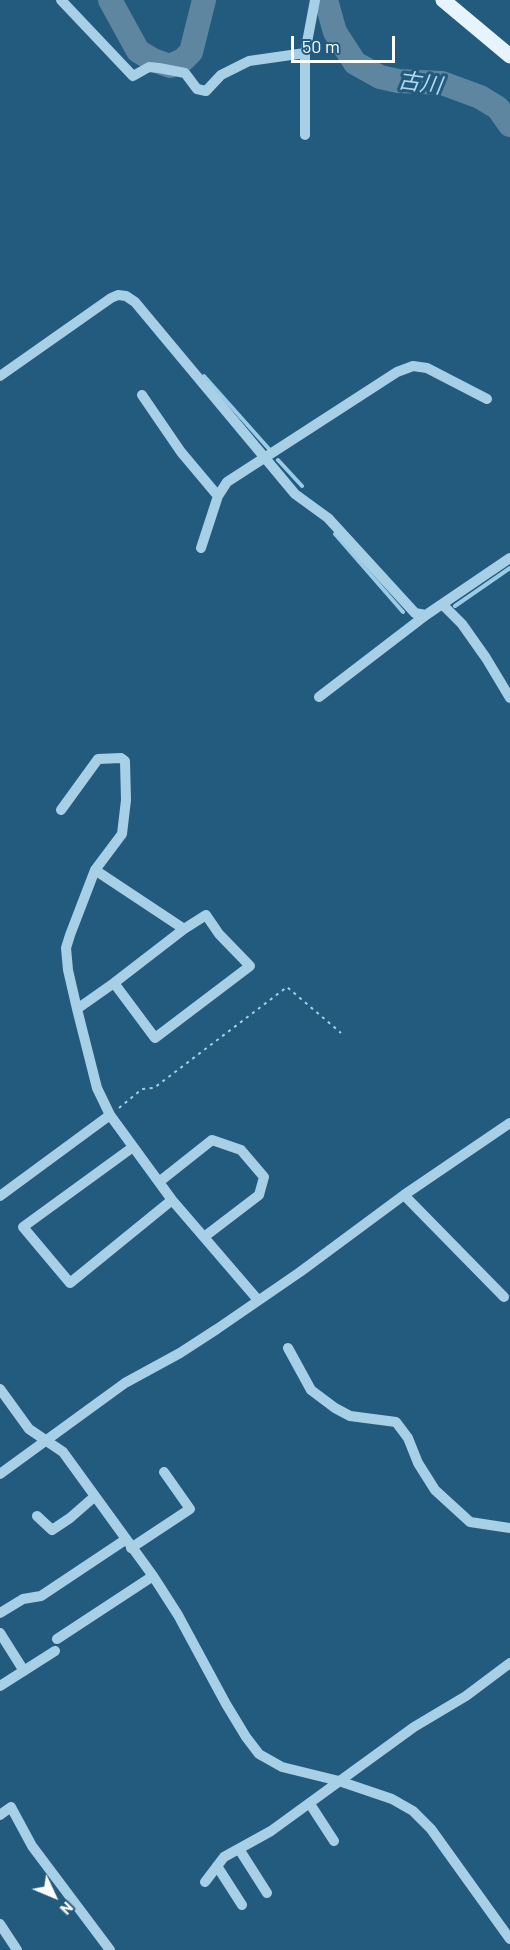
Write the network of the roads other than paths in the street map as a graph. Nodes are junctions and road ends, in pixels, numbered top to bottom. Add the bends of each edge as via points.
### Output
1 (61, 0) edge
2 (315, 0) edge
3 (443, 0) edge
4 (305, 52) junction
5 (510, 56) edge
6 (305, 135) dead end
7 (0, 376) edge
8 (142, 395) dead end
9 (487, 399) dead end
10 (265, 457) junction
11 (218, 496) junction
12 (201, 548) dead end
13 (510, 558) edge
14 (443, 605) junction
15 (426, 615) junction
16 (319, 697) dead end
17 (510, 698) edge
18 (61, 810) dead end
19 (95, 870) junction
20 (184, 929) junction
21 (114, 982) junction
22 (76, 1009) junction
23 (110, 1115) junction
24 (510, 1123) edge
25 (133, 1147) junction
26 (159, 1182) junction
27 (404, 1195) junction
28 (0, 1196) edge
29 (172, 1200) junction
30 (204, 1238) junction
31 (504, 1297) dead end
32 (258, 1300) junction
33 (288, 1348) dead end
34 (0, 1389) edge
35 (45, 1441) junction
36 (164, 1472) dead end
37 (0, 1474) edge
38 (94, 1497) junction
39 (37, 1516) dead end
40 (510, 1527) edge
41 (128, 1544) junction
42 (153, 1576) junction
43 (0, 1613) edge
44 (0, 1633) edge
45 (57, 1639) dead end
46 (55, 1651) dead end
47 (510, 1663) edge
48 (24, 1671) junction
49 (0, 1686) edge
50 (339, 1781) junction
51 (310, 1804) junction
52 (0, 1815) edge
53 (334, 1841) dead end
54 (239, 1849) junction
55 (217, 1866) junction
56 (205, 1882) dead end
57 (267, 1893) dead end
58 (242, 1905) dead end
59 (0, 1924) edge
60 (510, 1939) edge
61 (17, 1950) edge
62 (110, 1950) edge

1 - 4 street via 133,76 149,67 159,68 185,74 196,89 206,91 221,75 249,62
2 - 4 street
3 - 5 main road
4 - 6 street
7 - 10 street via 111,298 126,296
8 - 11 street via 181,452
9 - 10 street via 427,368 413,366 397,372
10 - 11 street via 227,482
10 - 15 street via 295,494 328,518 416,613
11 - 12 street
13 - 14 street
14 - 15 street
14 - 17 street via 462,624
15 - 16 street
18 - 19 street via 98,759 125,761 122,834
19 - 20 street
19 - 22 street via 66,948
20 - 21 street
20 - 21 street via 206,915 250,966 154,1038
21 - 22 street
22 - 23 street via 97,1088
23 - 25 street
23 - 28 street
24 - 27 street
25 - 26 street
25 - 29 street via 23,1227 70,1283
26 - 29 street
26 - 30 street via 212,1140 241,1150 264,1177 259,1195
27 - 31 street
27 - 32 street
29 - 30 street
30 - 32 street
32 - 35 street via 180,1353 125,1383
33 - 40 street via 311,1390 335,1408 350,1416 396,1422 435,1490 470,1522
34 - 35 street via 29,1429
35 - 37 street
35 - 38 street via 63,1452
36 - 41 street via 190,1509
38 - 39 street via 52,1530
38 - 41 street
41 - 42 street
41 - 43 street via 41,1596 23,1599
42 - 45 street
42 - 50 street via 259,1754 282,1767
44 - 48 street
46 - 48 street
47 - 50 street
48 - 49 street
50 - 51 street
50 - 60 street via 392,1799 413,1811 431,1828
51 - 53 street
51 - 54 street
52 - 62 street via 11,1807 32,1846
54 - 55 street
54 - 57 street
55 - 56 street
55 - 58 street
59 - 61 street

